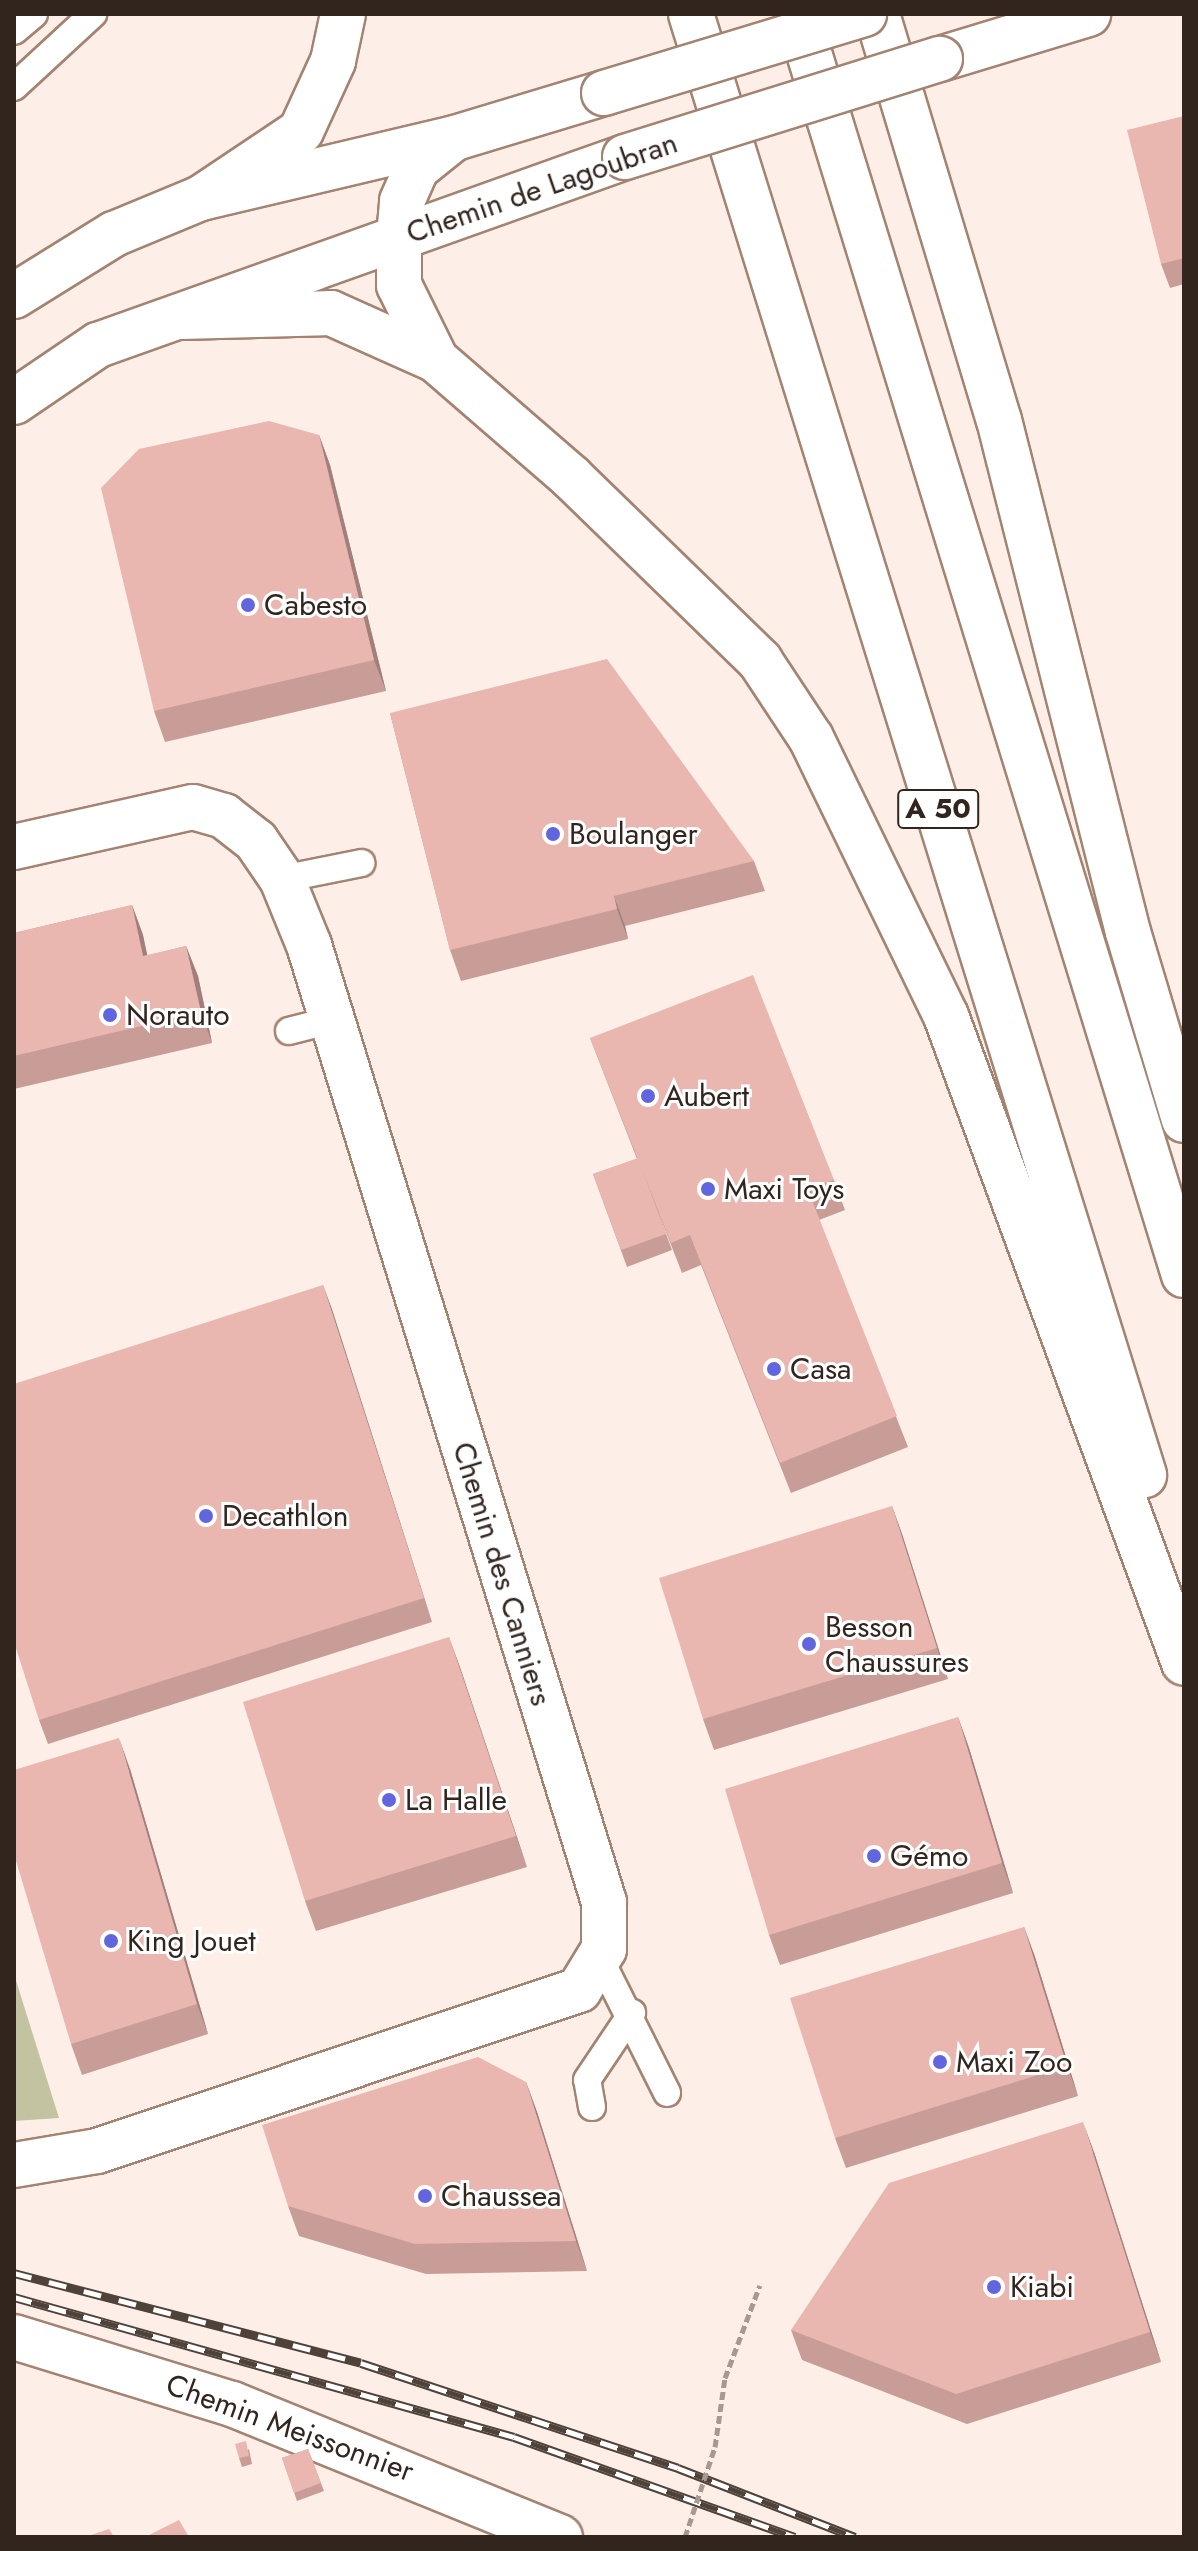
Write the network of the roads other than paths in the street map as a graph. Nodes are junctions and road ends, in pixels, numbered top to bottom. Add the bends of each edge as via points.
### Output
1 (34, 14) edge
2 (93, 14) edge
3 (343, 14) edge
4 (691, 14) edge
5 (797, 14) edge
6 (864, 14) edge
7 (877, 14) edge
8 (1088, 14) edge
9 (14, 31) edge
10 (14, 87) edge
11 (455, 138) junction
12 (201, 198) junction
13 (399, 237) junction
14 (14, 296) edge
15 (181, 317) junction
16 (436, 360) junction
17 (14, 402) edge
18 (14, 847) edge
19 (361, 863) dead end
20 (282, 879) junction
21 (332, 1020) junction
22 (289, 1031) dead end
23 (1184, 1120) edge
24 (1184, 1275) edge
25 (1184, 1605) edge
26 (1184, 1663) edge
27 (599, 1957) junction
28 (632, 2013) junction
29 (667, 2093) dead end
30 (592, 2107) dead end
31 (14, 2165) edge
32 (14, 2337) edge
33 (560, 2537) edge

1 - 9 lane
2 - 10 lane
3 - 12 main road via 333,61 301,131
4 - 25 main road, A 50
5 - 24 main road
6 - 11 main road, bridge
7 - 23 main road via 999,420 1128,932
8 - 13 main road, Chemin de Lagoubran, bridge via 625,157
11 - 12 main road
11 - 13 main road via 417,168 402,201
12 - 14 main road via 114,234
13 - 15 main road, Chemin de Lagoubran
13 - 16 main road via 399,285
15 - 16 main road via 331,313
15 - 17 main road, Chemin de Lagoubran via 98,345
16 - 26 main road via 701,601 760,661 811,738 946,1016
18 - 20 main road, Chemin des Canniers via 111,838 193,807 224,816 256,841
19 - 20 lane
20 - 21 main road, Chemin des Canniers
21 - 22 lane
21 - 27 main road, Chemin des Canniers via 604,1902
27 - 28 lane
27 - 31 main road, Chemin des Canniers via 579,1990 546,2003 269,2088 97,2151
28 - 29 lane
28 - 30 lane via 587,2080
32 - 33 main road, Chemin Meissonnier via 232,2404

